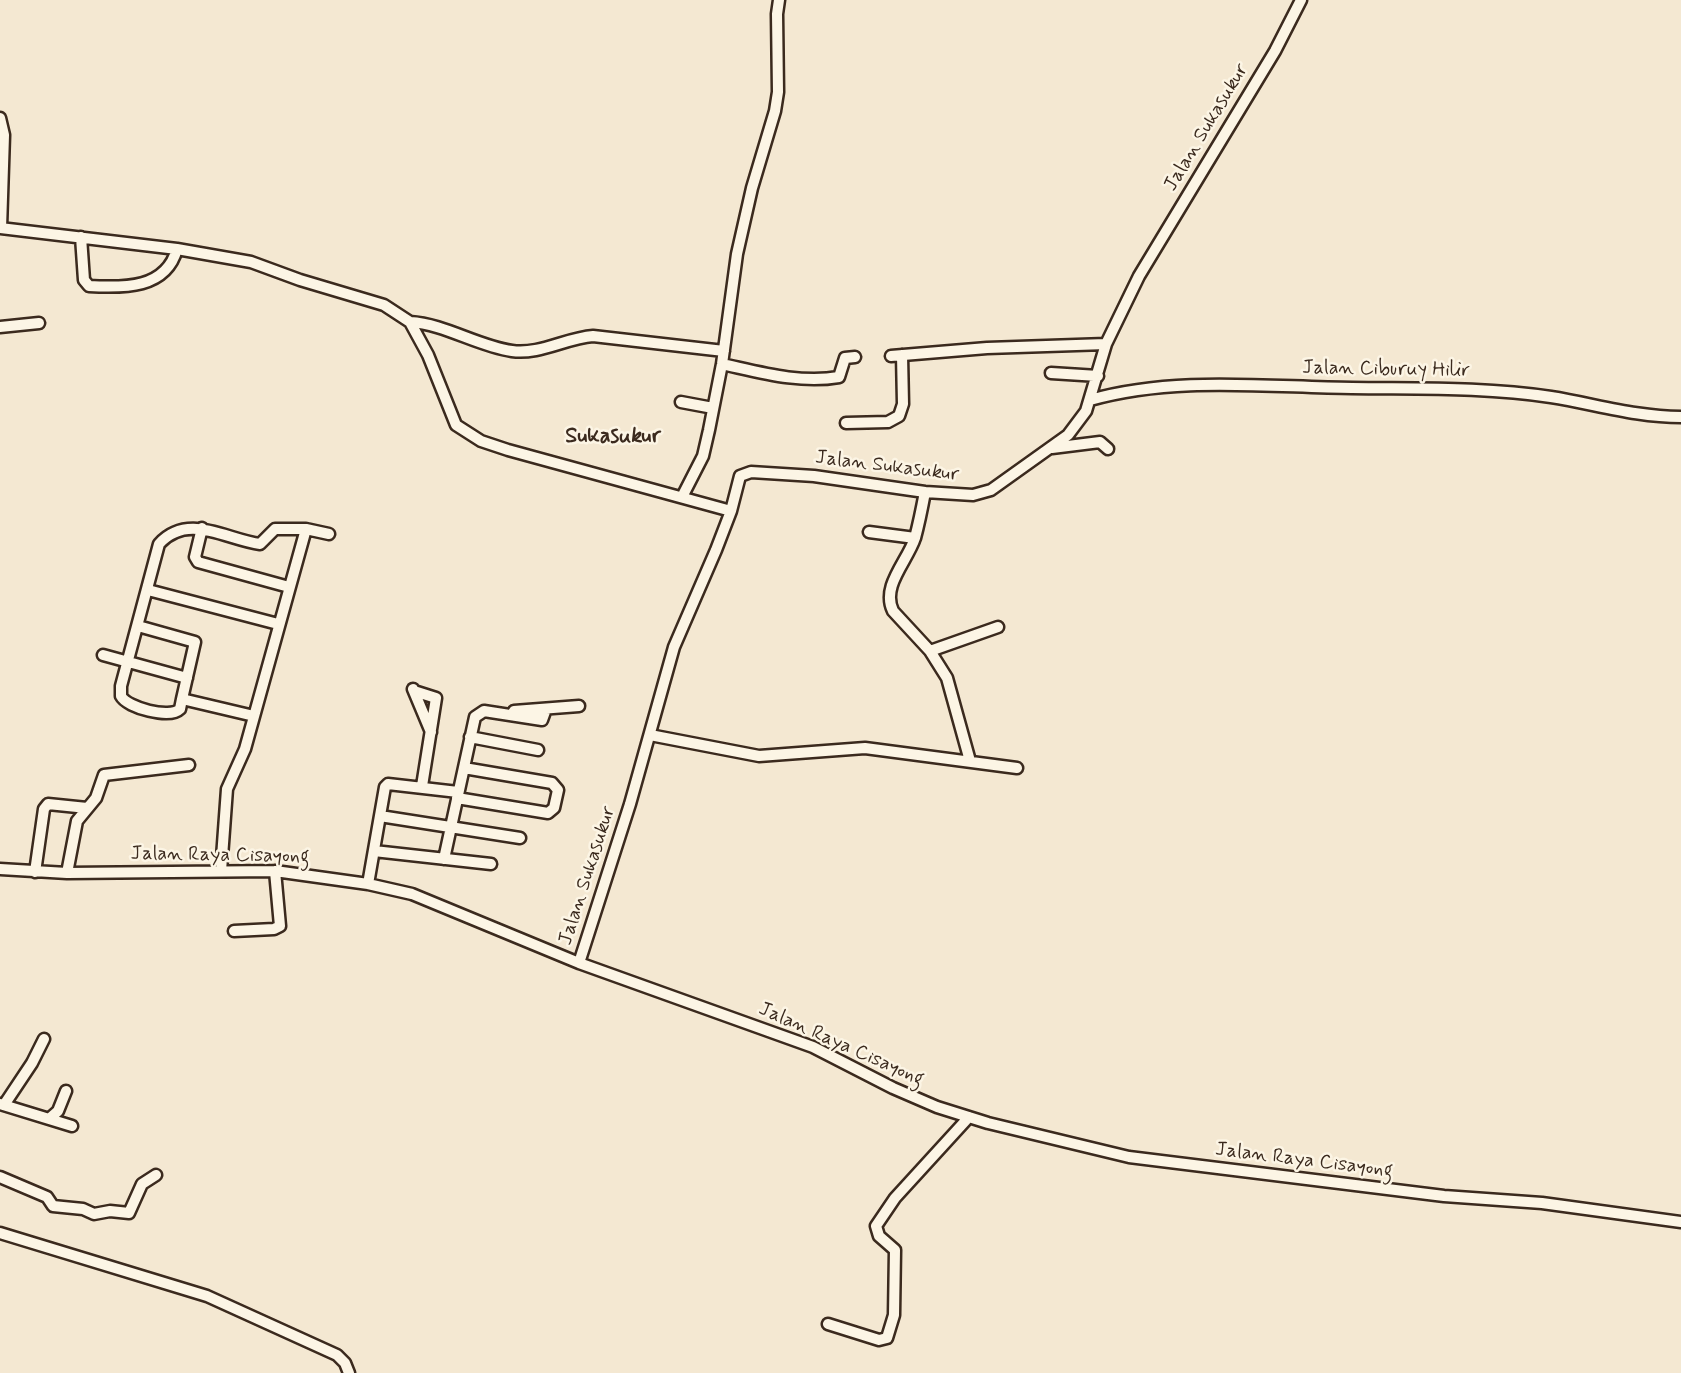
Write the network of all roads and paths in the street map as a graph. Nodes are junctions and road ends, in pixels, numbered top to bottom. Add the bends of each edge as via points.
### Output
1 (779, 0) edge
2 (1300, 0) edge
3 (0, 118) edge
4 (0, 228) edge
5 (81, 237) junction
6 (177, 249) junction
7 (410, 322) junction
8 (39, 323) dead end
9 (0, 327) edge
10 (1106, 344) junction
11 (724, 351) junction
12 (855, 357) dead end
13 (722, 364) junction
14 (1051, 373) dead end
15 (1098, 376) junction
16 (1090, 400) junction
17 (681, 402) dead end
18 (713, 408) junction
19 (1681, 417) edge
20 (846, 423) dead end
21 (1050, 448) junction
22 (1108, 449) dead end
23 (925, 492) junction
24 (682, 497) junction
25 (731, 511) junction
26 (202, 528) junction
27 (306, 529) junction
28 (869, 532) dead end
29 (329, 534) dead end
30 (915, 538) junction
31 (289, 587) junction
32 (148, 590) junction
33 (278, 624) junction
34 (138, 626) junction
35 (998, 627) dead end
36 (930, 651) junction
37 (103, 655) dead end
38 (128, 662) junction
39 (188, 678) junction
40 (182, 699) junction
41 (579, 706) dead end
42 (254, 716) junction
43 (431, 733) junction
44 (650, 735) junction
45 (470, 737) junction
46 (538, 750) dead end
47 (970, 761) junction
48 (189, 765) dead end
49 (464, 768) junction
50 (1017, 768) dead end
51 (422, 786) junction
52 (458, 795) junction
53 (87, 808) junction
54 (380, 816) junction
55 (452, 826) junction
56 (520, 838) dead end
57 (374, 851) junction
58 (444, 859) junction
59 (491, 864) dead end
60 (0, 869) edge
61 (221, 871) junction
62 (275, 871) junction
63 (35, 872) junction
64 (67, 873) junction
65 (368, 884) junction
66 (234, 931) dead end
67 (579, 963) junction
68 (44, 1039) dead end
69 (66, 1091) dead end
70 (2, 1105) edge
71 (969, 1117) junction
72 (49, 1119) junction
73 (72, 1125) dead end
74 (156, 1175) dead end
75 (0, 1178) edge
76 (1681, 1222) edge
77 (0, 1233) edge
78 (828, 1324) dead end
79 (349, 1373) edge

1 - 11 street via 778,92 737,254
2 - 10 street, Jalan Sukasukur via 1275,51 1139,276
3 - 4 street via 4,135
4 - 5 street
5 - 6 street
5 - 6 street via 84,280 89,286 129,287 146,282 166,272
6 - 7 street via 251,262 366,298
7 - 11 street via 512,351 531,351 593,336
7 - 24 street via 456,425 465,432 508,450
8 - 9 street
10 - 15 street, Jalan Sukasukur
10 - 20 street via 897,356 903,404 899,416 888,422
11 - 13 street
12 - 13 street via 845,358 839,377 829,378 777,375
13 - 18 street
14 - 15 street
15 - 16 street, Jalan Sukasukur
16 - 19 street, Jalan Ciburuy Hilir via 1125,390 1188,385 1423,387 1552,398 1649,417
16 - 21 street, Jalan Sukasukur via 1068,435
17 - 18 street
18 - 24 street via 703,456
21 - 22 street via 1100,442
21 - 23 street, Jalan Sukasukur via 981,494
23 - 25 street, Jalan Sukasukur via 854,480 744,472 737,481
23 - 30 street
24 - 25 street
25 - 44 street, Jalan Sukasukur via 674,647
26 - 27 street via 260,544 275,529
26 - 31 street via 195,557 198,562
26 - 32 street via 172,534 159,544
27 - 29 street
27 - 31 street
28 - 30 street
30 - 36 street via 889,594 890,603
31 - 33 street
32 - 33 street
32 - 34 street
33 - 42 street
34 - 38 street
34 - 39 street via 195,642
35 - 36 street
36 - 47 street via 952,692
37 - 38 street
38 - 39 street
38 - 40 street via 121,686 124,702 174,714
39 - 40 street
40 - 42 street
41 - 45 street via 546,709 542,720 480,711
42 - 61 street via 245,749 227,789
43 - 43 street via 412,688 436,698
43 - 51 street
44 - 47 street via 759,756 865,748 920,758
44 - 67 street, Jalan Sukasukur
45 - 46 street
45 - 49 street
47 - 50 street
48 - 53 street via 107,773
49 - 52 street
49 - 52 street via 552,783 558,790 554,808 548,813
51 - 52 street
51 - 54 street via 388,784
52 - 55 street
53 - 63 street via 48,804
53 - 64 street via 76,821
54 - 55 street
54 - 57 street
55 - 56 street
55 - 58 street
57 - 58 street
57 - 65 street
58 - 59 street
60 - 63 street, Jalan Raya Cisayong
61 - 62 street, Jalan Raya Cisayong
61 - 64 street, Jalan Raya Cisayong
62 - 65 street, Jalan Raya Cisayong
62 - 66 street via 280,926
63 - 64 street, Jalan Raya Cisayong
65 - 67 street, Jalan Raya Cisayong via 412,894
67 - 71 street, Jalan Raya Cisayong via 813,1047 893,1088
68 - 70 street
69 - 72 street via 58,1112
70 - 72 street
71 - 76 street, Jalan Raya Cisayong via 1129,1157
71 - 78 street via 895,1198 876,1226 879,1236 895,1250 894,1315 887,1338 879,1340
72 - 73 street
74 - 75 street via 142,1185 129,1214 94,1214 53,1206 44,1195
77 - 79 street via 207,1296 337,1355

